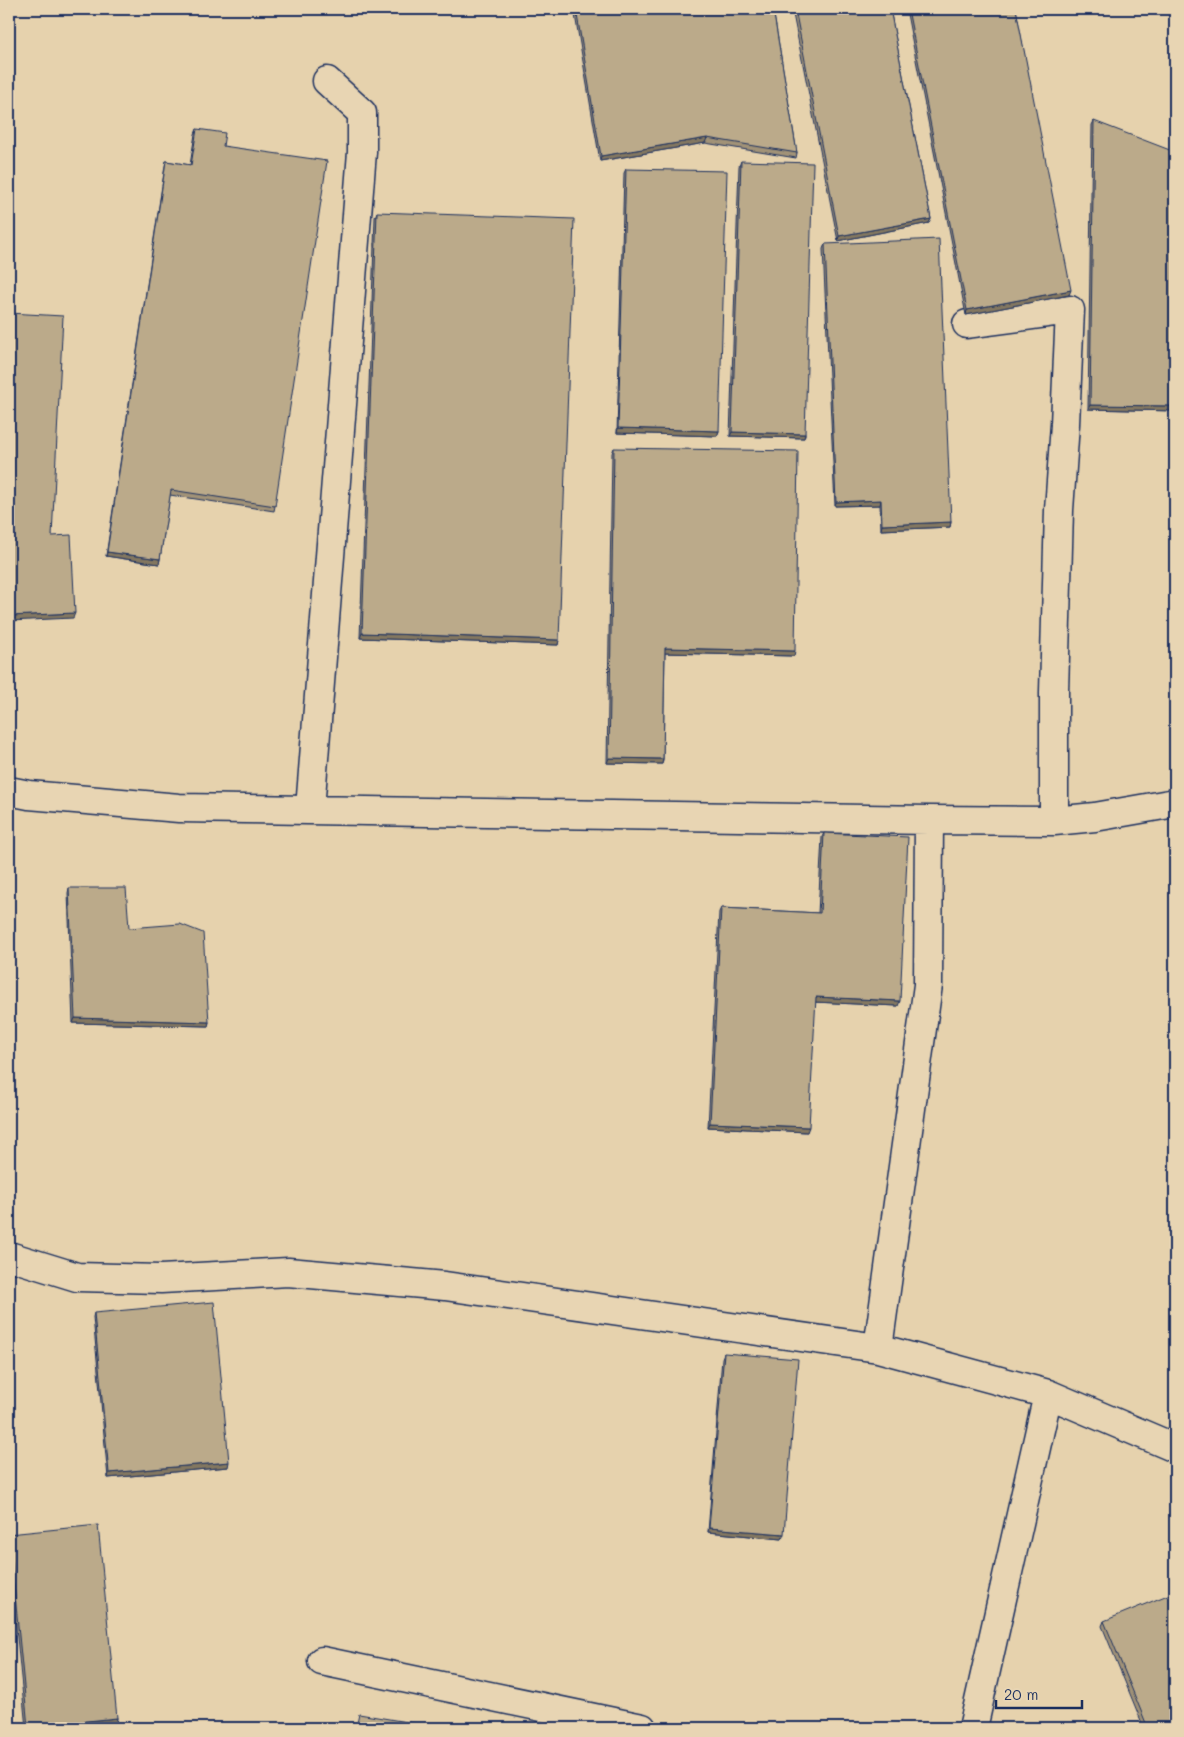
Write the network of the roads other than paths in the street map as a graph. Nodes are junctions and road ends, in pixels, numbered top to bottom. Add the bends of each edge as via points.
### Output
1 (327, 81) dead end
2 (967, 324) dead end
3 (9, 791) edge
4 (1175, 804) edge
5 (310, 809) junction
6 (929, 820) junction
7 (1054, 821) junction
8 (9, 1256) edge
9 (878, 1348) junction
10 (1048, 1394) junction
11 (1175, 1448) edge
12 (322, 1660) dead end
13 (642, 1728) edge
14 (973, 1728) edge

1 - 5 street via 362,113 362,152
2 - 7 street via 1070,310 1059,510
3 - 5 street via 179,808
4 - 7 street
5 - 6 street
6 - 7 street
6 - 9 street via 928,986
8 - 9 street via 77,1277 161,1279 288,1272 445,1286
9 - 10 street
10 - 11 street
10 - 14 street
12 - 13 street

